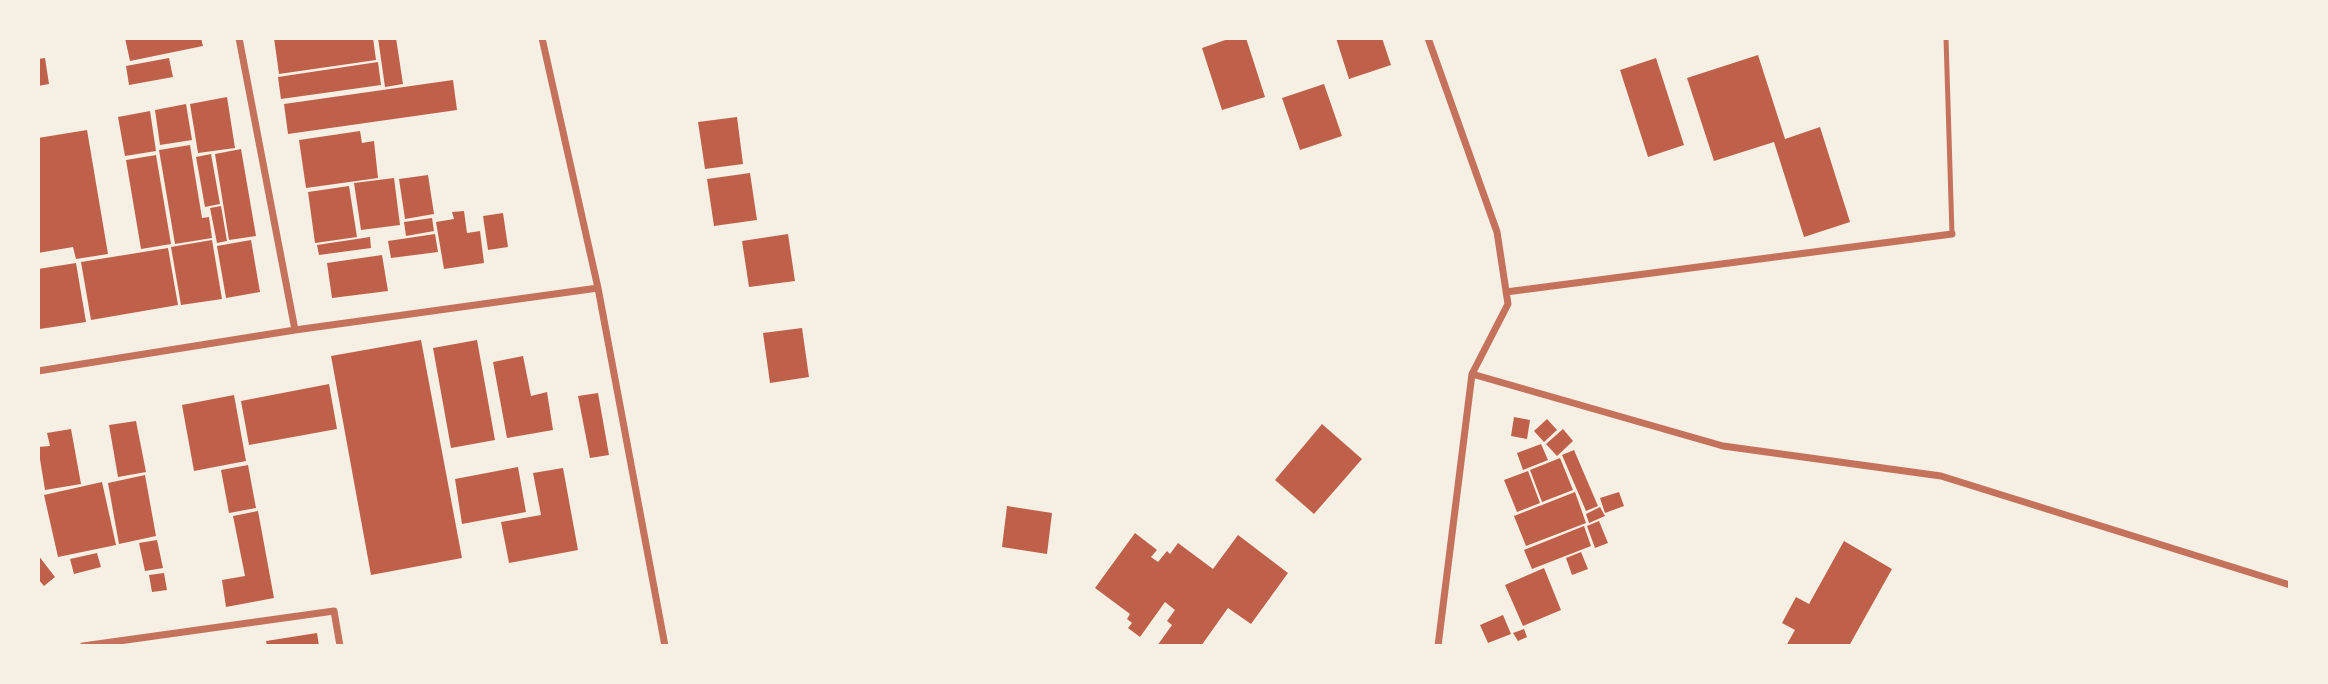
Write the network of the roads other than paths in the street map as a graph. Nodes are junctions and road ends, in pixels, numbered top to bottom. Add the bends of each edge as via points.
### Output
1 (239, 38) edge
2 (542, 38) edge
3 (1428, 38) edge
4 (1946, 38) edge
5 (1952, 234) joint
6 (598, 288) junction
7 (1506, 292) junction
8 (295, 330) junction
9 (38, 371) edge
10 (1472, 374) junction
11 (2290, 585) edge
12 (83, 646) edge
13 (340, 646) edge
14 (665, 646) edge
15 (1438, 646) edge

1 - 8 street
2 - 6 street
3 - 7 street via 1497,232
4 - 5 lane
5 - 7 street
6 - 8 street
6 - 14 street
7 - 10 street via 1508,304
8 - 9 street
10 - 11 street via 1723,446 1941,476
10 - 15 street
12 - 13 street via 334,611

